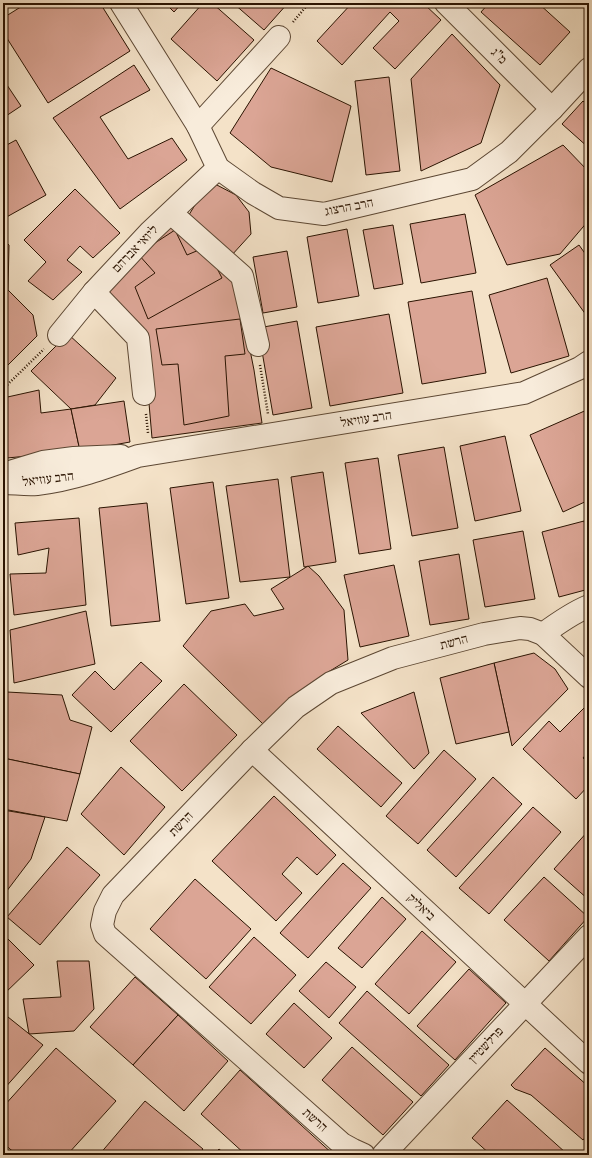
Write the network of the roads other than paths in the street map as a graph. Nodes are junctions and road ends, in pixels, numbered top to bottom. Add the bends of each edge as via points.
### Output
1 (121, 3) edge
2 (446, 3) edge
3 (279, 37) dead end
4 (589, 69) edge
5 (552, 109) junction
6 (198, 126) junction
7 (218, 168) junction
8 (171, 213) junction
9 (94, 292) junction
10 (58, 335) road end
11 (258, 345) road end
12 (589, 362) edge
13 (144, 394) road end
14 (144, 455) junction
15 (3, 474) edge
16 (3, 483) edge
17 (589, 606) edge
18 (543, 634) junction
19 (589, 678) edge
20 (252, 750) junction
21 (589, 936) edge
22 (525, 1004) junction
23 (589, 1063) edge
24 (364, 1155) edge
25 (383, 1155) edge

1 - 6 street, הרב הרצוג
2 - 5 street, מ"ג
3 - 6 street
4 - 5 street, הרב הרצוג
5 - 7 street, הרב הרצוג via 509,152 472,179 324,214 279,208
6 - 7 street, הרב הרצוג
7 - 8 street, ליואי אברהם
8 - 9 street, ליואי אברהם
8 - 11 street via 242,276
9 - 10 street, ליואי אברהם
9 - 13 street via 138,338
12 - 14 street, הרב עוזיאל via 524,393
14 - 15 street, הרב עוזיאל via 43,462
14 - 16 street, הרב עוזיאל via 62,480 36,484
17 - 18 street
18 - 19 street
18 - 20 street, הרשת via 520,628 484,634 393,658 352,674 331,683 296,707
20 - 22 street, ביאליק
20 - 24 street, הרשת via 113,895 104,911 102,925 105,934 342,1144
21 - 22 street, פרלשטיין
22 - 23 street, ביאליק
22 - 25 street, פרלשטיין

